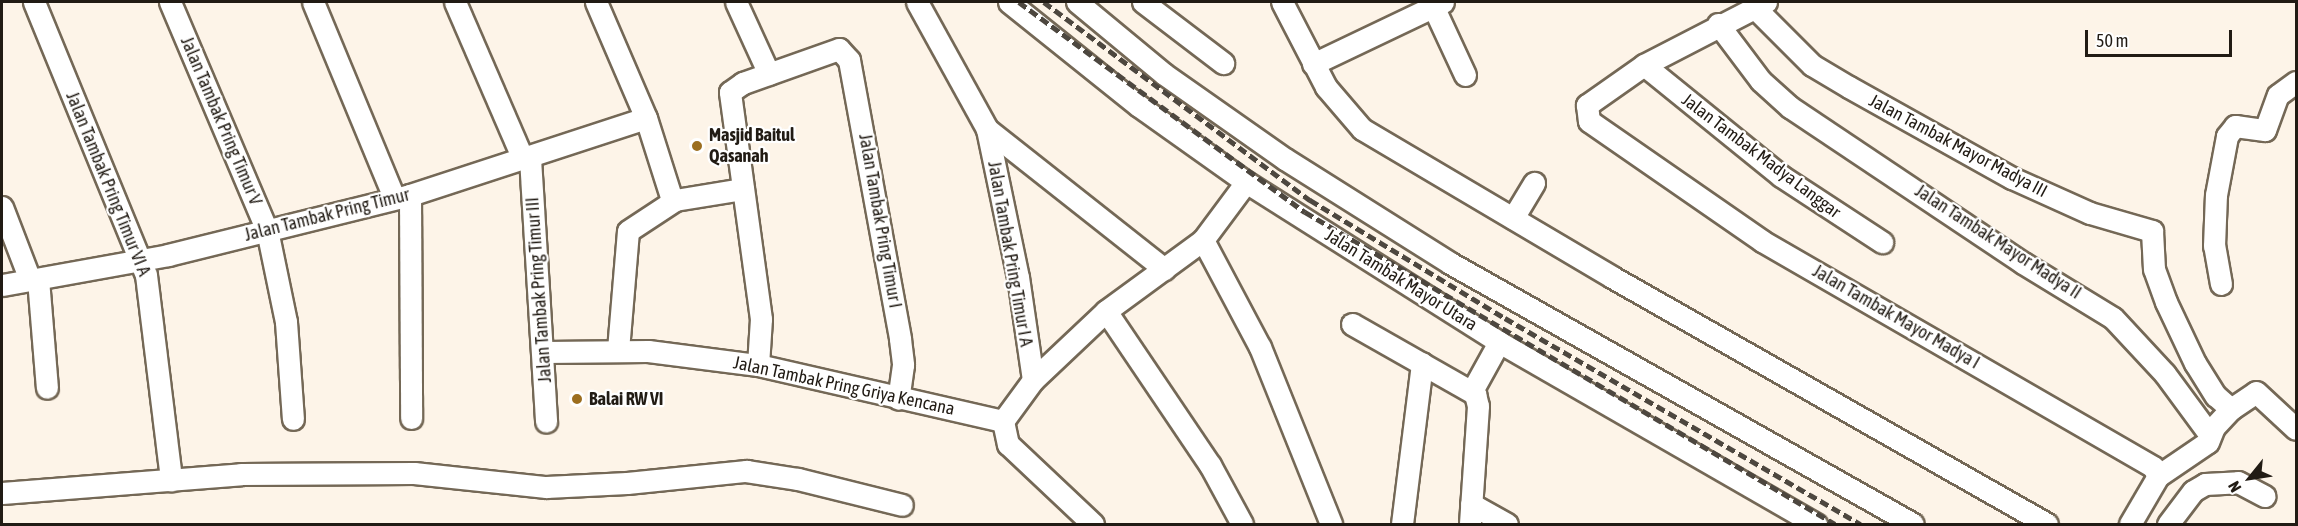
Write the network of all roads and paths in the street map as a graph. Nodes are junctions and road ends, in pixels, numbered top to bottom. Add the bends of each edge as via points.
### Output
1 (34, 2) edge
2 (170, 2) edge
3 (313, 2) edge
4 (455, 2) edge
5 (596, 2) edge
6 (736, 2) edge
7 (917, 2) edge
8 (1009, 2) edge
9 (1077, 2) edge
10 (1143, 2) edge
11 (1282, 2) edge
12 (1438, 3) edge
13 (1760, 4) edge
14 (1718, 24) junction
15 (1222, 63) dead end
16 (1312, 64) junction
17 (1644, 65) junction
18 (769, 74) junction
19 (1465, 75) dead end
20 (2296, 82) edge
21 (646, 117) junction
22 (987, 129) junction
23 (527, 158) junction
24 (1246, 182) junction
25 (1534, 183) dead end
26 (743, 189) junction
27 (402, 196) junction
28 (675, 200) junction
29 (2, 207) edge
30 (1513, 218) junction
31 (267, 230) junction
32 (1203, 240) junction
33 (1882, 242) dead end
34 (141, 259) junction
35 (1164, 269) junction
36 (34, 279) junction
37 (2222, 284) dead end
38 (2, 285) edge
39 (1106, 311) junction
40 (1352, 324) dead end
41 (1499, 342) junction
42 (618, 350) junction
43 (544, 352) junction
44 (1422, 363) junction
45 (758, 365) junction
46 (1033, 380) junction
47 (47, 388) dead end
48 (1472, 391) junction
49 (898, 399) junction
50 (2224, 402) junction
51 (411, 418) dead end
52 (293, 419) dead end
53 (1003, 421) junction
54 (546, 422) dead end
55 (2296, 429) edge
56 (2210, 435) junction
57 (2158, 476) junction
58 (171, 480) junction
59 (2, 493) edge
60 (2265, 496) dead end
61 (902, 505) dead end
62 (1471, 514) edge
63 (1093, 525) edge
64 (1242, 525) edge
65 (1331, 525) edge
66 (1402, 525) edge
67 (1507, 525) edge
68 (1816, 525) edge
69 (1913, 525) edge
70 (2047, 525) edge
71 (2130, 525) edge
72 (2168, 525) edge

1 - 34 street, Jalan Tambak Pring Timur VI A
2 - 31 street, Jalan Tambak Pring Timur V
3 - 27 street
4 - 23 street, Jalan Tambak Pring Timur III
5 - 21 street
6 - 18 street
7 - 22 street, Jalan Tambak Pring Timur I A
8 - 24 street, Jalan Tambak Mayor Utara via 1139,106
9 - 69 street via 1164,74 1285,159 1450,263
10 - 15 street
11 - 16 street
12 - 16 street
12 - 19 street
13 - 14 street
13 - 50 street, Jalan Tambak Mayor Madya III via 1812,65 1849,87 2012,178 2090,213 2152,231 2154,269 2166,302 2195,363
14 - 17 street
14 - 56 street, Jalan Tambak Mayor Madya II via 1761,81 1790,107 2023,263 2113,318 2164,374
16 - 30 street via 1338,105 1362,129
17 - 33 street, Jalan Tambak Madya Langgar via 1781,176
17 - 57 street, Jalan Tambak Mayor Madya I via 1587,105 1589,121 1762,241 2128,452 2156,470
18 - 26 street via 742,83 730,92
18 - 49 street, Jalan Tambak Pring Timur I via 839,49 846,52 900,339 903,365
20 - 37 street via 2278,95 2265,130 2235,126 2228,136 2215,215 2214,246
21 - 23 street, Jalan Tambak Pring Timur
21 - 28 street via 670,197
22 - 35 street, Jalan Tambak Pring Timur I A
22 - 46 street, Jalan Tambak Pring Timur I A via 1018,276
23 - 27 street, Jalan Tambak Pring Timur
23 - 43 street, Jalan Tambak Pring Timur III
24 - 32 street
24 - 41 street, Jalan Tambak Mayor Utara
25 - 30 street
26 - 28 street
26 - 45 street via 761,319
27 - 31 street, Jalan Tambak Pring Timur
27 - 51 street
28 - 42 street via 628,231
29 - 36 street
30 - 70 street
31 - 34 street, Jalan Tambak Pring Timur
31 - 52 street, Jalan Tambak Pring Timur V via 286,322
32 - 35 street
32 - 65 street via 1260,347
34 - 36 street, Jalan Tambak Pring Timur
34 - 58 street, Jalan Tambak Pring Timur VI A via 150,299
35 - 39 street
36 - 38 street, Jalan Tambak Pring Timur
36 - 47 street
39 - 46 street
39 - 64 street via 1209,465
40 - 44 street
41 - 48 street
41 - 68 street, Jalan Tambak Mayor Utara
42 - 43 street, Jalan Tambak Pring Griya Kencana
42 - 45 street, Jalan Tambak Pring Griya Kencana
43 - 54 street, Jalan Tambak Pring Timur III
44 - 48 street
44 - 66 street
45 - 49 street, Jalan Tambak Pring Griya Kencana
46 - 53 street
48 - 62 street via 1478,406
49 - 53 street, Jalan Tambak Pring Griya Kencana
50 - 55 street via 2256,392
50 - 56 street
53 - 63 street via 1008,444
56 - 57 street via 2208,442
57 - 71 street
58 - 59 street
58 - 61 street via 241,474 385,471 546,487 746,471 798,479
60 - 72 street via 2238,482 2205,484 2193,491
62 - 67 street

